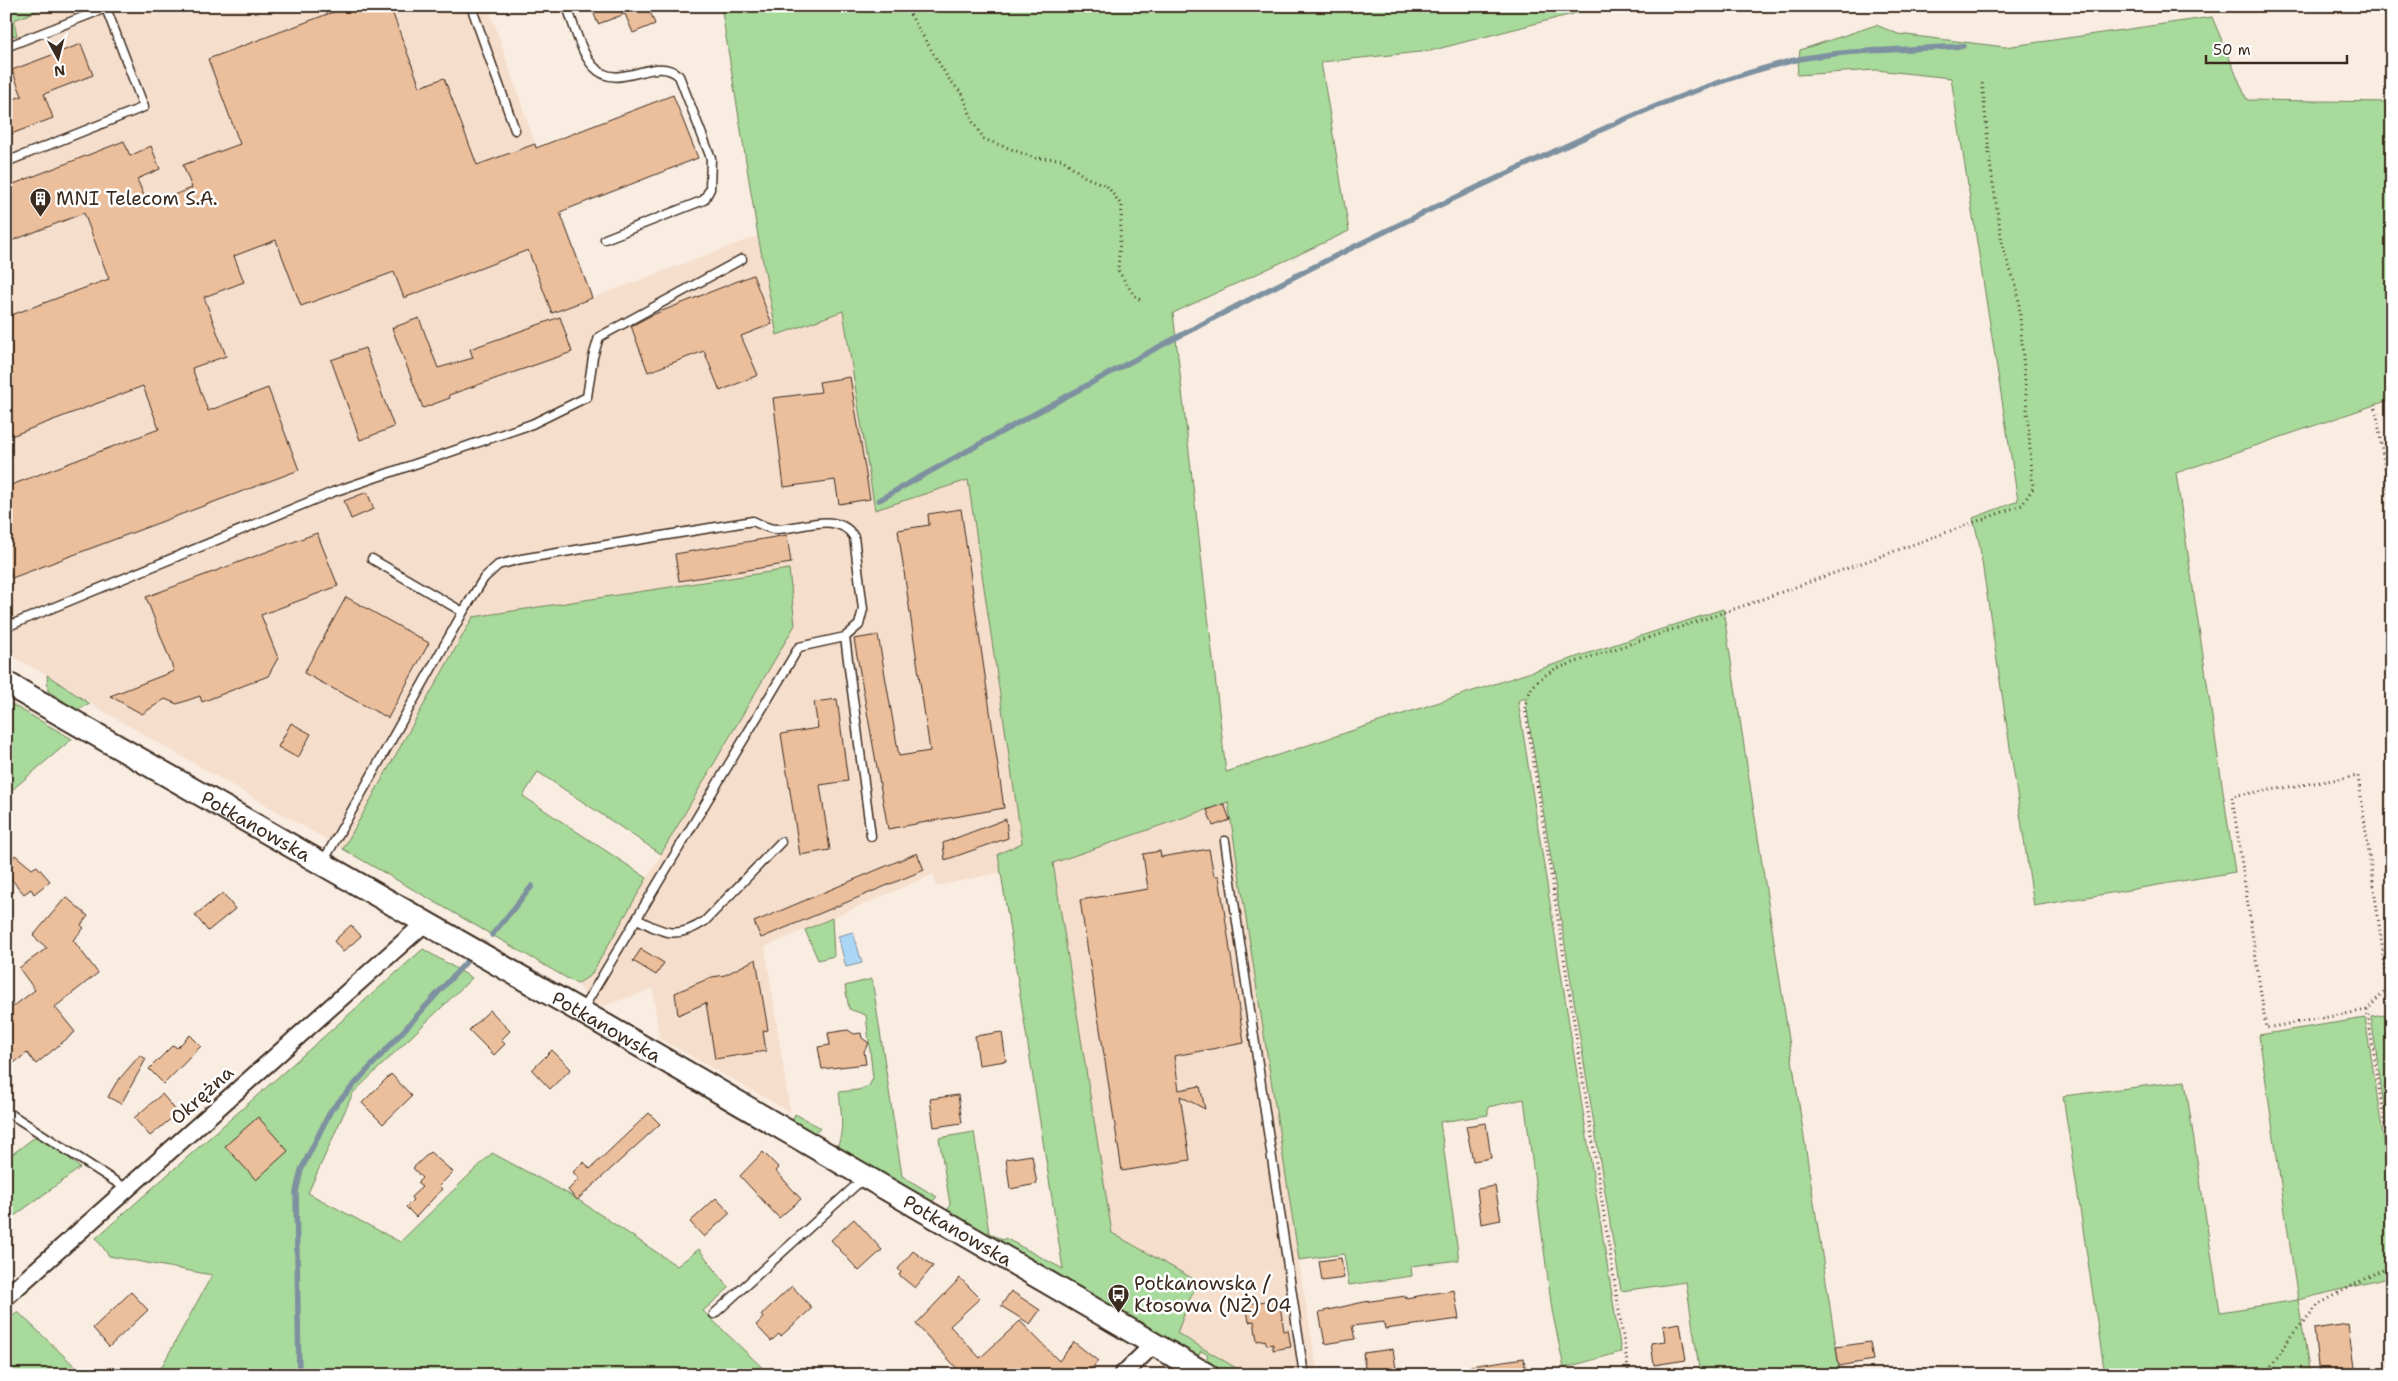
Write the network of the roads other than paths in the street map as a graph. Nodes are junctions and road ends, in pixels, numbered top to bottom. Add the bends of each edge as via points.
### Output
1 (471, 6) edge
2 (567, 6) edge
3 (6, 47) edge
4 (515, 130) dead end
5 (6, 162) edge
6 (605, 240) dead end
7 (742, 259) dead end
8 (372, 559) dead end
9 (463, 612) junction
10 (6, 627) edge
11 (845, 637) junction
12 (6, 683) edge
13 (872, 836) dead end
14 (1225, 841) dead end
15 (781, 842) dead end
16 (322, 864) junction
17 (637, 919) junction
18 (425, 923) junction
19 (581, 1012) junction
20 (6, 1114) edge
21 (866, 1177) junction
22 (127, 1189) junction
23 (6, 1297) edge
24 (714, 1314) dead end
25 (1154, 1344) junction
26 (1122, 1375) edge
27 (1207, 1375) edge
28 (1304, 1375) edge

1 - 4 lane
2 - 6 lane via 587,59 599,72 618,77 664,68 678,76 712,158 710,189 704,200
3 - 5 lane via 106,8 144,108
7 - 10 lane via 599,337 587,397 532,424 333,492
8 - 9 lane
9 - 11 lane via 484,578 498,565 521,559 754,521 774,529 834,523 848,527 854,537 863,609 859,625
9 - 16 lane
11 - 13 lane
11 - 17 lane via 798,647
12 - 16 street, Potkanowska
14 - 28 lane
15 - 17 lane via 694,929 664,932
16 - 18 street, Potkanowska
17 - 19 lane
18 - 19 street, Potkanowska
18 - 22 street, Okrężna
19 - 21 street, Potkanowska
20 - 22 lane
21 - 24 lane
21 - 25 street, Potkanowska
22 - 23 street, Okrężna
25 - 26 street
25 - 27 street, Potkanowska

